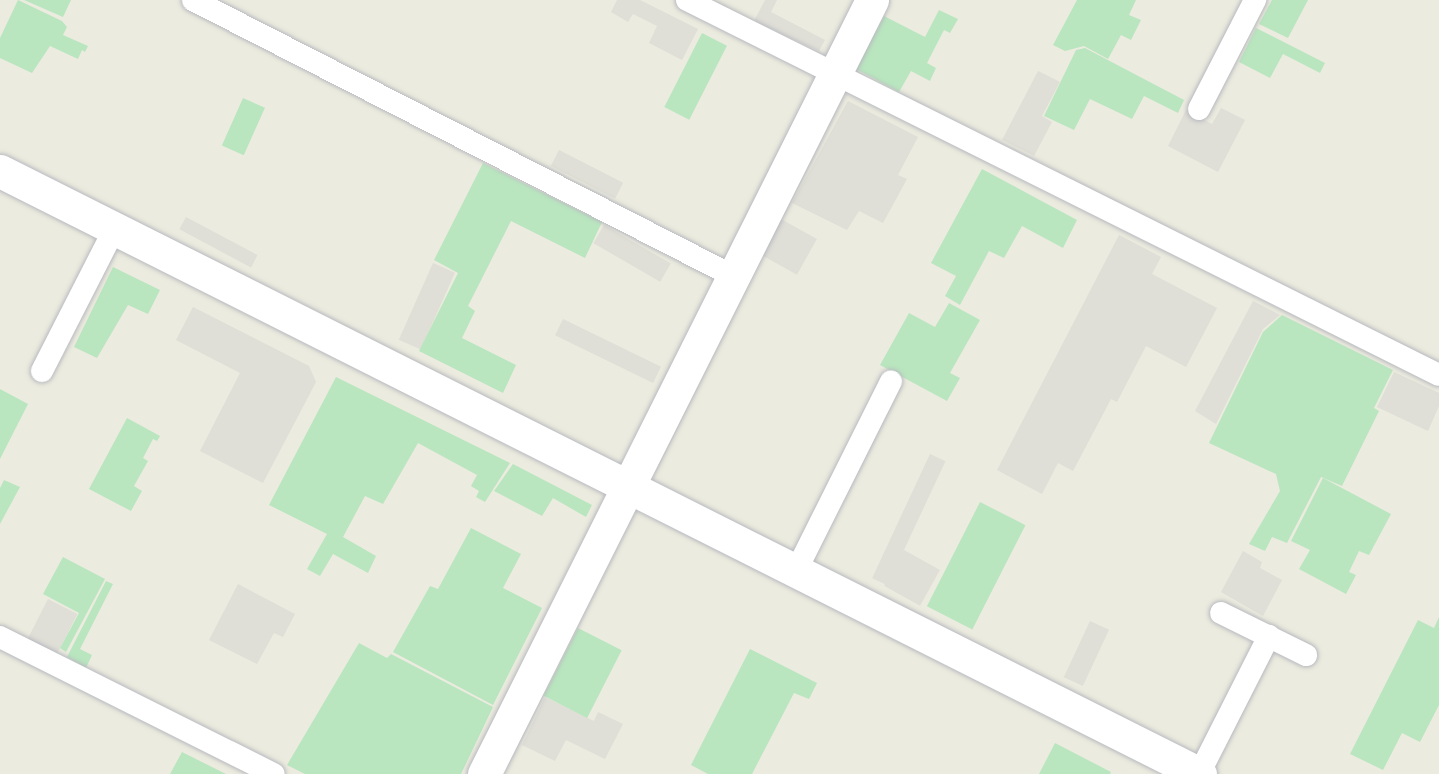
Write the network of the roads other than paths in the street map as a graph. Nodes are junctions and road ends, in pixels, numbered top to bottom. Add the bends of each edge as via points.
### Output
1 (193, 0) edge
2 (687, 0) edge
3 (872, 0) edge
4 (1255, 0) edge
5 (835, 74) junction
6 (1200, 110) dead end
7 (0, 171) edge
8 (115, 228) junction
9 (735, 276) junction
10 (42, 371) dead end
11 (1439, 375) edge
12 (891, 381) dead end
13 (628, 486) junction
14 (796, 571) junction
15 (1221, 613) dead end
16 (1269, 636) junction
17 (0, 637) edge
18 (1306, 655) dead end
19 (273, 774) edge
20 (483, 774) edge
21 (1200, 774) edge

1 - 9 lane
2 - 5 lane
3 - 5 street
4 - 6 lane
5 - 9 street
5 - 11 lane
7 - 8 street
8 - 10 lane
8 - 13 street
9 - 13 street
12 - 14 lane
13 - 14 street
13 - 20 street
14 - 21 street
15 - 16 lane
16 - 18 lane
16 - 21 lane
17 - 19 lane

